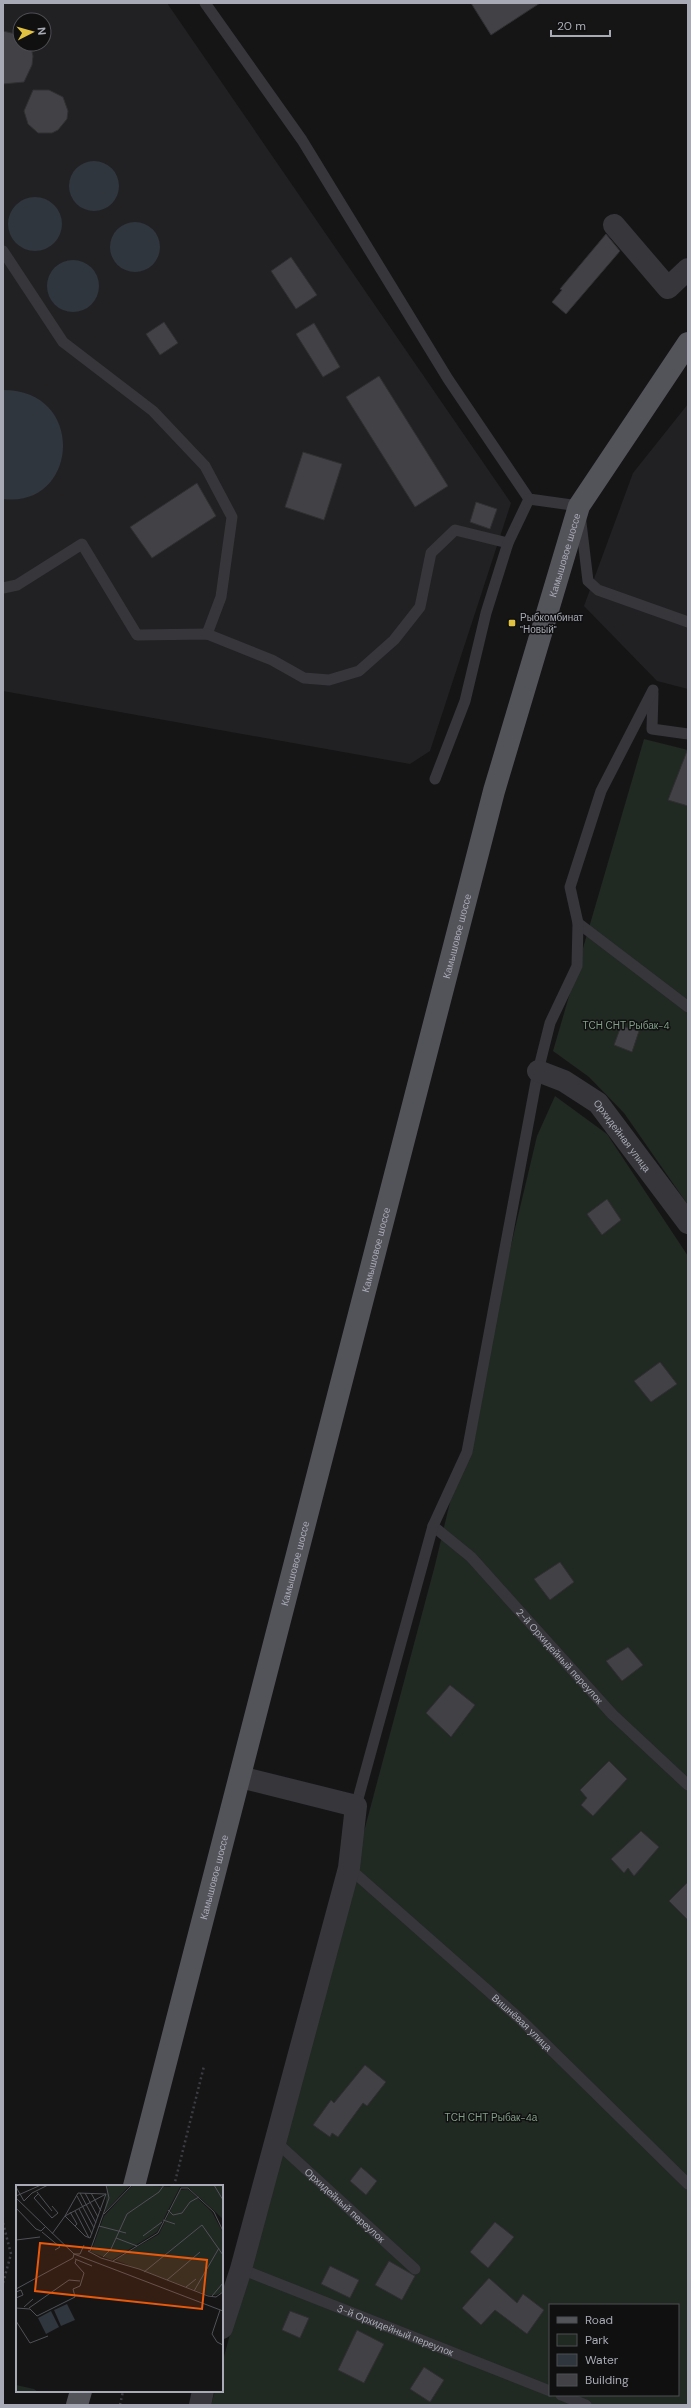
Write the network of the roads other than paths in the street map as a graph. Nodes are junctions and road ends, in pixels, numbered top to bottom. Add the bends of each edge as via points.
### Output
1 (205, 3) edge
2 (614, 225) dead end
3 (3, 251) edge
4 (688, 268) edge
5 (688, 343) edge
6 (529, 499) junction
7 (579, 506) junction
8 (508, 543) junction
9 (3, 588) edge
10 (688, 622) edge
11 (207, 634) junction
12 (688, 734) edge
13 (435, 779) dead end
14 (578, 923) junction
15 (688, 1007) edge
16 (538, 1071) junction
17 (688, 1223) edge
18 (433, 1526) junction
19 (240, 1777) junction
20 (688, 1784) edge
21 (356, 1806) junction
22 (349, 1868) junction
23 (275, 2142) junction
24 (688, 2184) edge
25 (134, 2185) edge
26 (242, 2269) junction
27 (415, 2269) dead end
28 (223, 2325) edge
29 (549, 2391) edge
30 (81, 2392) edge
31 (204, 2392) edge
32 (564, 2396) edge
33 (77, 2405) edge
34 (200, 2405) edge
35 (586, 2405) edge

1 - 6 lane via 302,140 448,379
2 - 4 street via 668,288
3 - 11 lane via 63,342 153,411 205,466 232,517 221,597
5 - 7 main road, Камышовое шоссе
6 - 7 lane
6 - 8 lane
7 - 10 lane via 588,581 598,590
7 - 19 main road, Камышовое шоссе via 494,791
8 - 11 lane via 455,530 431,553 420,607 394,640 359,671 330,680 304,678 272,660
8 - 13 lane via 486,613 465,702
9 - 11 lane via 17,585 82,544 137,635
12 - 14 lane via 652,729 653,690 601,791 570,887
14 - 15 lane
14 - 16 lane via 576,966 550,1023
16 - 17 street, Орхидейная улица via 564,1081 598,1103
16 - 18 lane via 467,1452
18 - 20 lane, 2-й Орхидейный переулок via 471,1557 612,1714
18 - 21 lane
19 - 21 street
19 - 25 main road, Камышовое шоссе
21 - 22 street
22 - 23 street
22 - 24 lane, Вишнёвая улица via 520,2019
23 - 26 street
23 - 27 lane, Орхидейный переулок
26 - 28 street
26 - 29 lane, 3-й Орхидейный переулок
30 - 33 main road
31 - 34 street
32 - 35 lane

